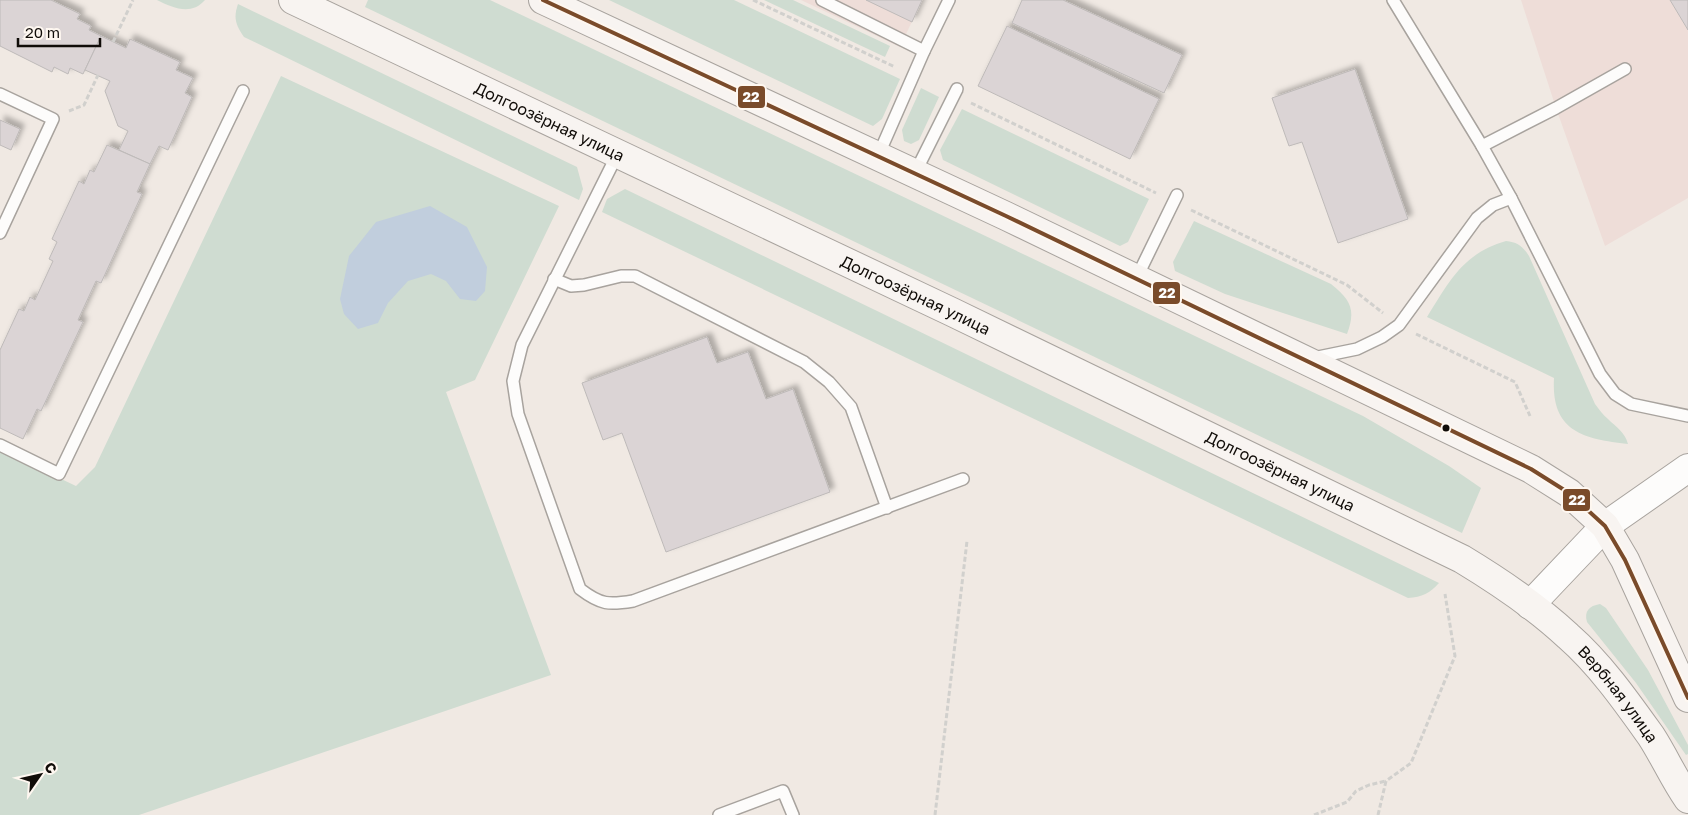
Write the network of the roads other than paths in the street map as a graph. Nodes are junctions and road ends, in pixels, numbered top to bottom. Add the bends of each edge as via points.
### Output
1 (543, 0) edge
2 (822, 0) edge
3 (949, 0) edge
4 (1393, 0) edge
5 (308, 3) edge
6 (924, 51) junction
7 (1625, 69) dead end
8 (957, 89) dead end
9 (243, 91) dead end
10 (0, 94) edge
11 (1482, 146) junction
12 (618, 153) junction
13 (878, 156) junction
14 (915, 173) junction
15 (1177, 195) dead end
16 (1511, 198) junction
17 (0, 233) edge
18 (1136, 278) junction
19 (554, 280) junction
20 (1303, 360) junction
21 (1688, 416) edge
22 (0, 445) edge
23 (1688, 468) edge
24 (964, 479) dead end
25 (887, 508) junction
26 (1604, 526) junction
27 (1530, 605) junction
28 (1688, 698) edge
29 (1688, 799) edge
30 (719, 815) edge
31 (793, 815) edge

1 - 13 main road
2 - 6 lane
3 - 6 lane
4 - 11 lane
5 - 12 main road, Долгоозёрная улица
6 - 13 lane
7 - 11 lane
8 - 14 lane
9 - 22 lane via 59,474
10 - 17 lane via 53,119
11 - 16 lane
12 - 19 lane
12 - 27 main road, Долгоозёрная улица via 1462,560 1488,574
13 - 14 main road
14 - 18 main road
15 - 18 lane
16 - 20 lane via 1493,205 1477,218 1399,325 1357,349
16 - 21 lane via 1600,374 1615,394 1631,404
18 - 20 main road
19 - 25 lane via 571,286 635,276 804,362 829,382 851,407
19 - 25 lane via 522,345 513,381 518,414 580,589 592,598 612,604 633,600
20 - 26 main road via 1531,469 1568,493
23 - 26 street
24 - 25 lane
26 - 27 street
26 - 28 main road via 1629,568
27 - 29 main road, Вербная улица via 1569,636 1598,667 1651,737
30 - 31 lane via 783,791

